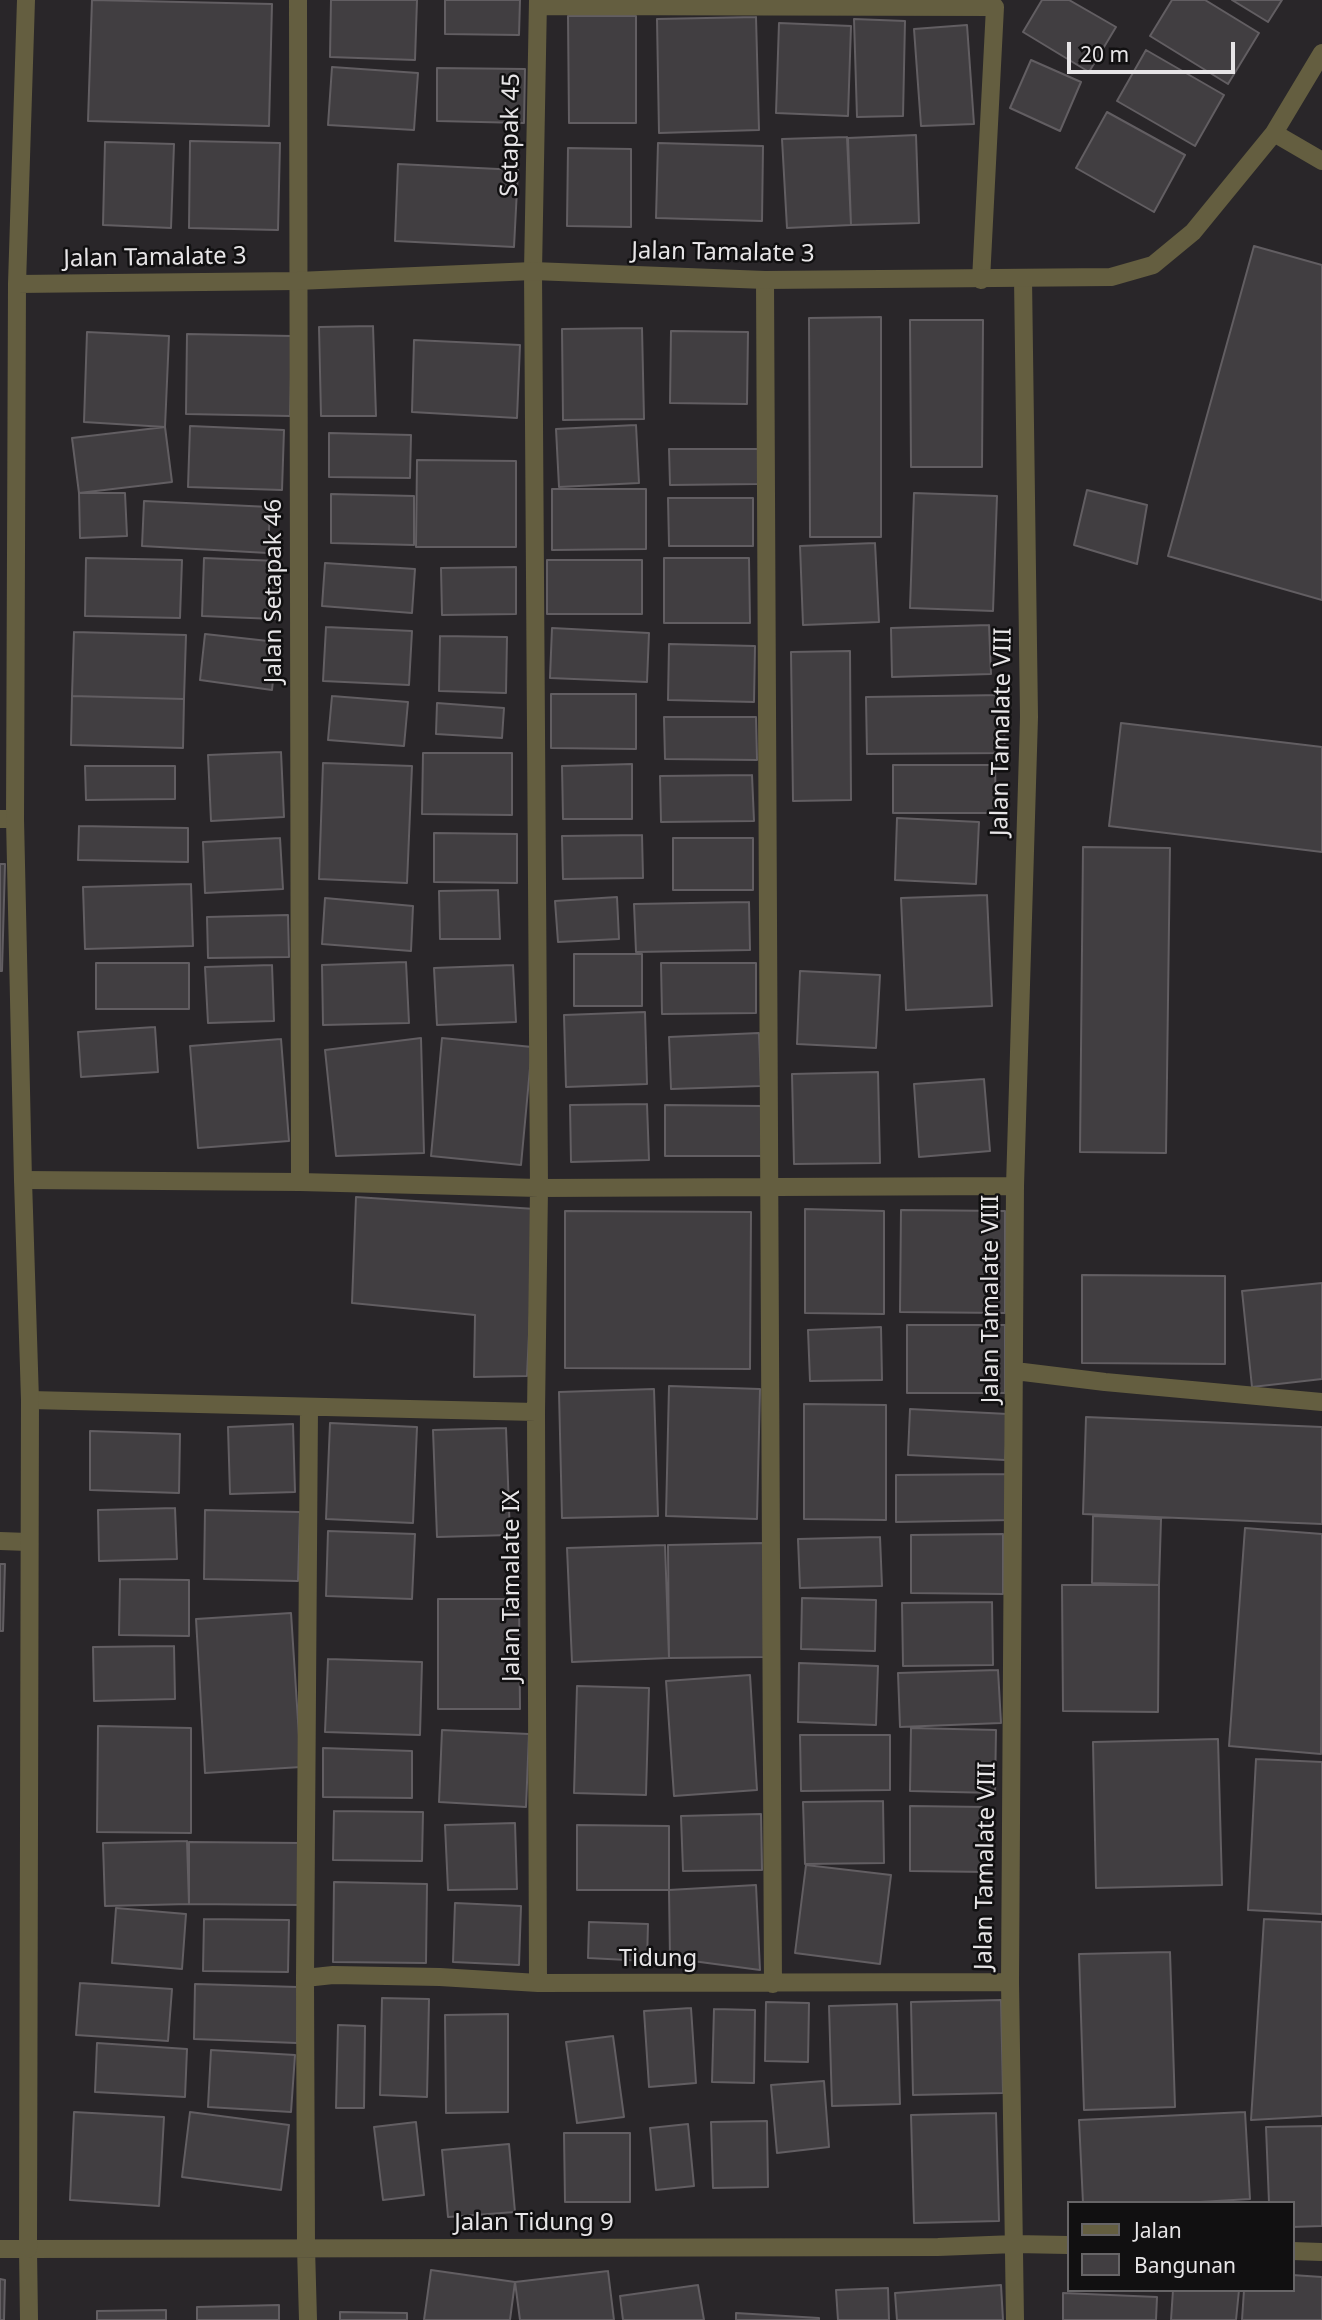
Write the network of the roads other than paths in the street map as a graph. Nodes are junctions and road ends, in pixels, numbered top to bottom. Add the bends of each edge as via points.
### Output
1 (26, 0) edge
2 (298, 0) edge
3 (538, 3) edge
4 (997, 3) edge
5 (1322, 53) edge
6 (1274, 133) junction
7 (1322, 161) edge
8 (533, 271) junction
9 (1023, 278) junction
10 (765, 280) junction
11 (981, 280) junction
12 (297, 281) junction
13 (17, 284) junction
14 (8, 819) edge
15 (23, 1180) junction
16 (300, 1182) junction
17 (1016, 1186) junction
18 (539, 1188) junction
19 (771, 1188) junction
20 (1015, 1371) junction
21 (30, 1400) junction
22 (1322, 1402) edge
23 (309, 1407) junction
24 (536, 1412) junction
25 (0, 1541) edge
26 (28, 1542) junction
27 (306, 1978) junction
28 (1010, 1982) junction
29 (538, 1983) junction
30 (773, 1984) junction
31 (1015, 2244) junction
32 (1066, 2245) edge
33 (306, 2247) junction
34 (0, 2249) edge
35 (28, 2249) junction
36 (1294, 2251) edge
37 (1322, 2252) edge
38 (29, 2320) edge
39 (308, 2320) edge
40 (1015, 2320) edge

1 - 13 street
2 - 12 street, Jalan Setapak 46
3 - 4 street
3 - 8 street, Setapak 45
4 - 11 street
5 - 6 street, Jalan Tamalate 3
6 - 7 street
6 - 9 street, Jalan Tamalate 3 via 1193,232 1153,265 1111,277
8 - 10 street, Jalan Tamalate 3
8 - 12 street, Jalan Tamalate 3
8 - 18 street, Setapak 45
9 - 11 street, Jalan Tamalate 3
9 - 17 street, Jalan Tamalate VIII via 1029,717
10 - 11 street, Jalan Tamalate 3
10 - 19 street
12 - 13 street, Jalan Tamalate 3
12 - 16 street, Jalan Setapak 46
13 - 14 street
14 - 15 street
15 - 16 street
15 - 21 street
16 - 18 street
17 - 19 street
17 - 20 street, Jalan Tamalate VIII
18 - 19 street
18 - 24 street, Jalan Tamalate IX
19 - 30 street
20 - 22 street
20 - 28 street, Jalan Tamalate VIII
21 - 23 street
21 - 26 street
23 - 24 street
23 - 27 street
24 - 29 street, Jalan Tamalate IX
25 - 26 street
26 - 35 street
27 - 29 street, Tidung via 440,1977
27 - 33 street
28 - 30 street, Tidung
28 - 31 street, Jalan Tamalate VIII
29 - 30 street, Tidung
31 - 32 street, Jalan Tidung 9
31 - 33 street, Jalan Tidung 9 via 938,2248
31 - 40 street, Jalan Tamalate VIII
33 - 35 street, Jalan Tidung 9
33 - 39 street
34 - 35 street, Jalan Tidung 9
35 - 38 street
36 - 37 street

